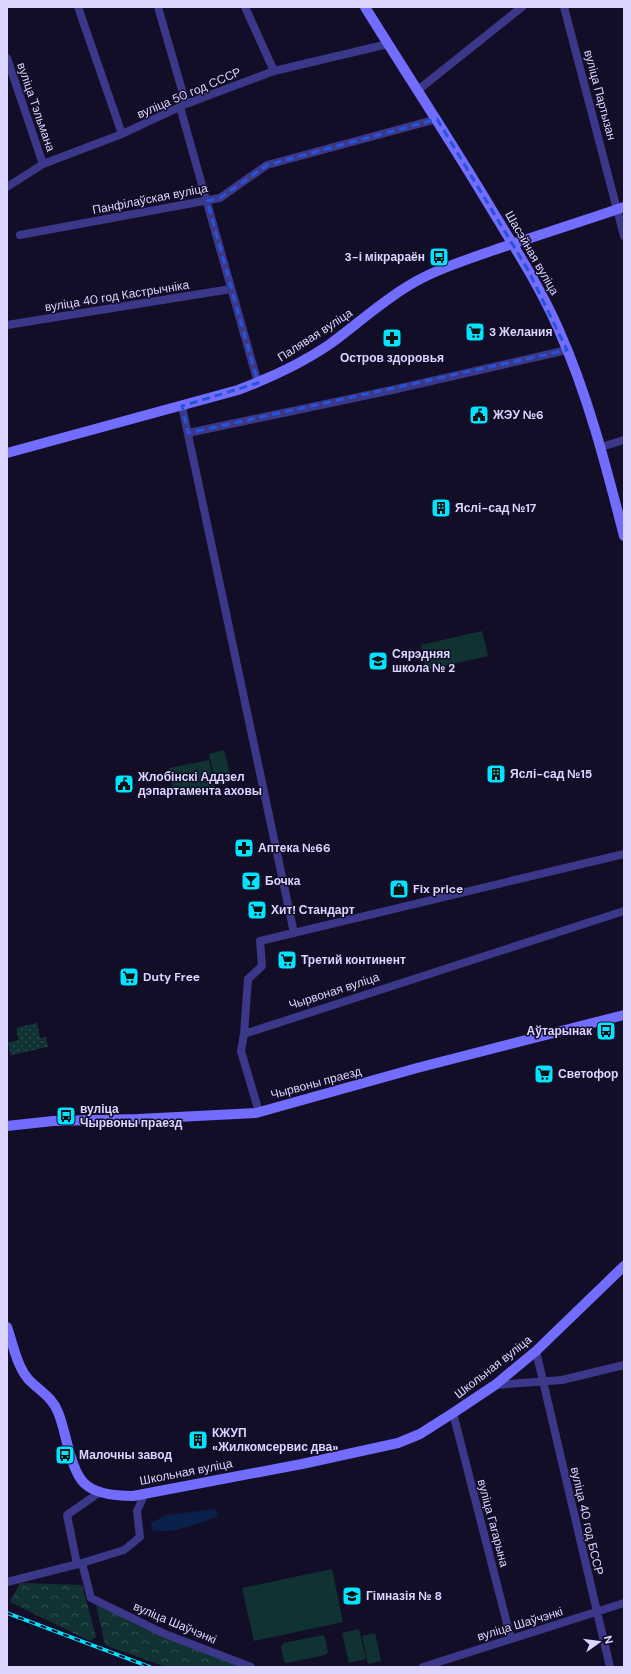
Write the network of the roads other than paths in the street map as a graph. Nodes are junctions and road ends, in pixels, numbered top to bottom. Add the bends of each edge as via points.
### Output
1 (78, 7) edge
2 (158, 7) edge
3 (245, 7) edge
4 (365, 7) edge
5 (522, 7) edge
6 (564, 7) edge
7 (388, 44) junction
8 (7, 58) edge
9 (274, 71) junction
10 (418, 90) junction
11 (183, 106) junction
12 (437, 120) junction
13 (122, 134) junction
14 (43, 164) junction
15 (7, 187) edge
16 (207, 201) junction
17 (621, 208) edge
18 (20, 236) dead end
19 (624, 236) edge
20 (513, 244) junction
21 (231, 289) junction
22 (7, 325) edge
23 (567, 350) junction
24 (258, 383) junction
25 (182, 406) junction
26 (188, 433) junction
27 (624, 440) edge
28 (601, 447) junction
29 (7, 453) edge
30 (624, 536) edge
31 (624, 854) edge
32 (624, 911) edge
33 (294, 933) junction
34 (624, 1014) edge
35 (244, 1034) junction
36 (259, 1112) junction
37 (7, 1126) edge
38 (624, 1266) edge
39 (7, 1327) edge
40 (536, 1351) junction
41 (624, 1365) edge
42 (542, 1381) junction
43 (495, 1384) junction
44 (453, 1413) junction
45 (100, 1492) junction
46 (145, 1493) junction
47 (79, 1564) junction
48 (7, 1582) edge
49 (624, 1603) edge
50 (596, 1613) junction
51 (511, 1639) junction
52 (251, 1667) edge
53 (423, 1667) edge
54 (610, 1667) edge

1 - 13 street
2 - 11 street
3 - 9 street
4 - 7 street, Шасэйная вуліца
5 - 10 street
6 - 17 street, вуліца Партызан
7 - 9 street, вуліца 50 год СССР
7 - 10 street, Шасэйная вуліца
8 - 14 street, вуліца Тэльмана
9 - 11 street, вуліца 50 год СССР
10 - 12 street, Шасэйная вуліца
11 - 13 street, вуліца 50 год СССР
11 - 16 street
12 - 16 street, Панфілаўская вуліца via 267,165 220,198
12 - 20 street, Шасэйная вуліца
13 - 14 street, вуліца 50 год СССР
14 - 15 street, вуліца 50 год СССР
16 - 18 street, Панфілаўская вуліца
16 - 21 street
17 - 19 street, вуліца Партызан
17 - 20 street, Палявая вуліца
20 - 23 street, Шасэйная вуліца via 546,304
20 - 24 street, Палявая вуліца via 433,273 408,286 329,344 285,371
21 - 22 street, вуліца 40 год Кастрычніка
21 - 24 street
23 - 26 street
23 - 28 street, Шасэйная вуліца
24 - 25 street, Палявая вуліца
25 - 26 street
25 - 29 street, Палявая вуліца
26 - 33 street
27 - 28 street
28 - 30 street, Шасэйная вуліца
31 - 33 street
32 - 35 street, Чырвоная вуліца
33 - 35 street via 260,941 262,966 248,979
34 - 36 street, Чырвоны праезд
35 - 36 street via 241,1051
36 - 37 street, Чырвоны праезд via 138,1119 53,1120
38 - 40 street, Школьная вуліца
39 - 45 street, Школьная вуліца via 24,1374 55,1405 76,1472 84,1484
40 - 42 street, вуліца 40 год БССР
40 - 43 street, Школьная вуліца
41 - 42 street via 562,1380
42 - 43 street
42 - 50 street, вуліца 40 год БССР
43 - 44 street, Школьная вуліца
44 - 46 street, Школьная вуліца via 420,1434 398,1443
44 - 51 street, вуліца Гагарына
45 - 46 street, Школьная вуліца via 119,1496
45 - 47 street via 67,1515
46 - 47 street via 137,1511 140,1537 124,1550
47 - 48 street
47 - 52 street, вуліца Шаўчэнкі via 91,1598 165,1634
49 - 50 street, вуліца Шаўчэнкі
50 - 51 street, вуліца Шаўчэнкі
50 - 54 street, вуліца 40 год БССР
51 - 53 street, вуліца Шаўчэнкі

